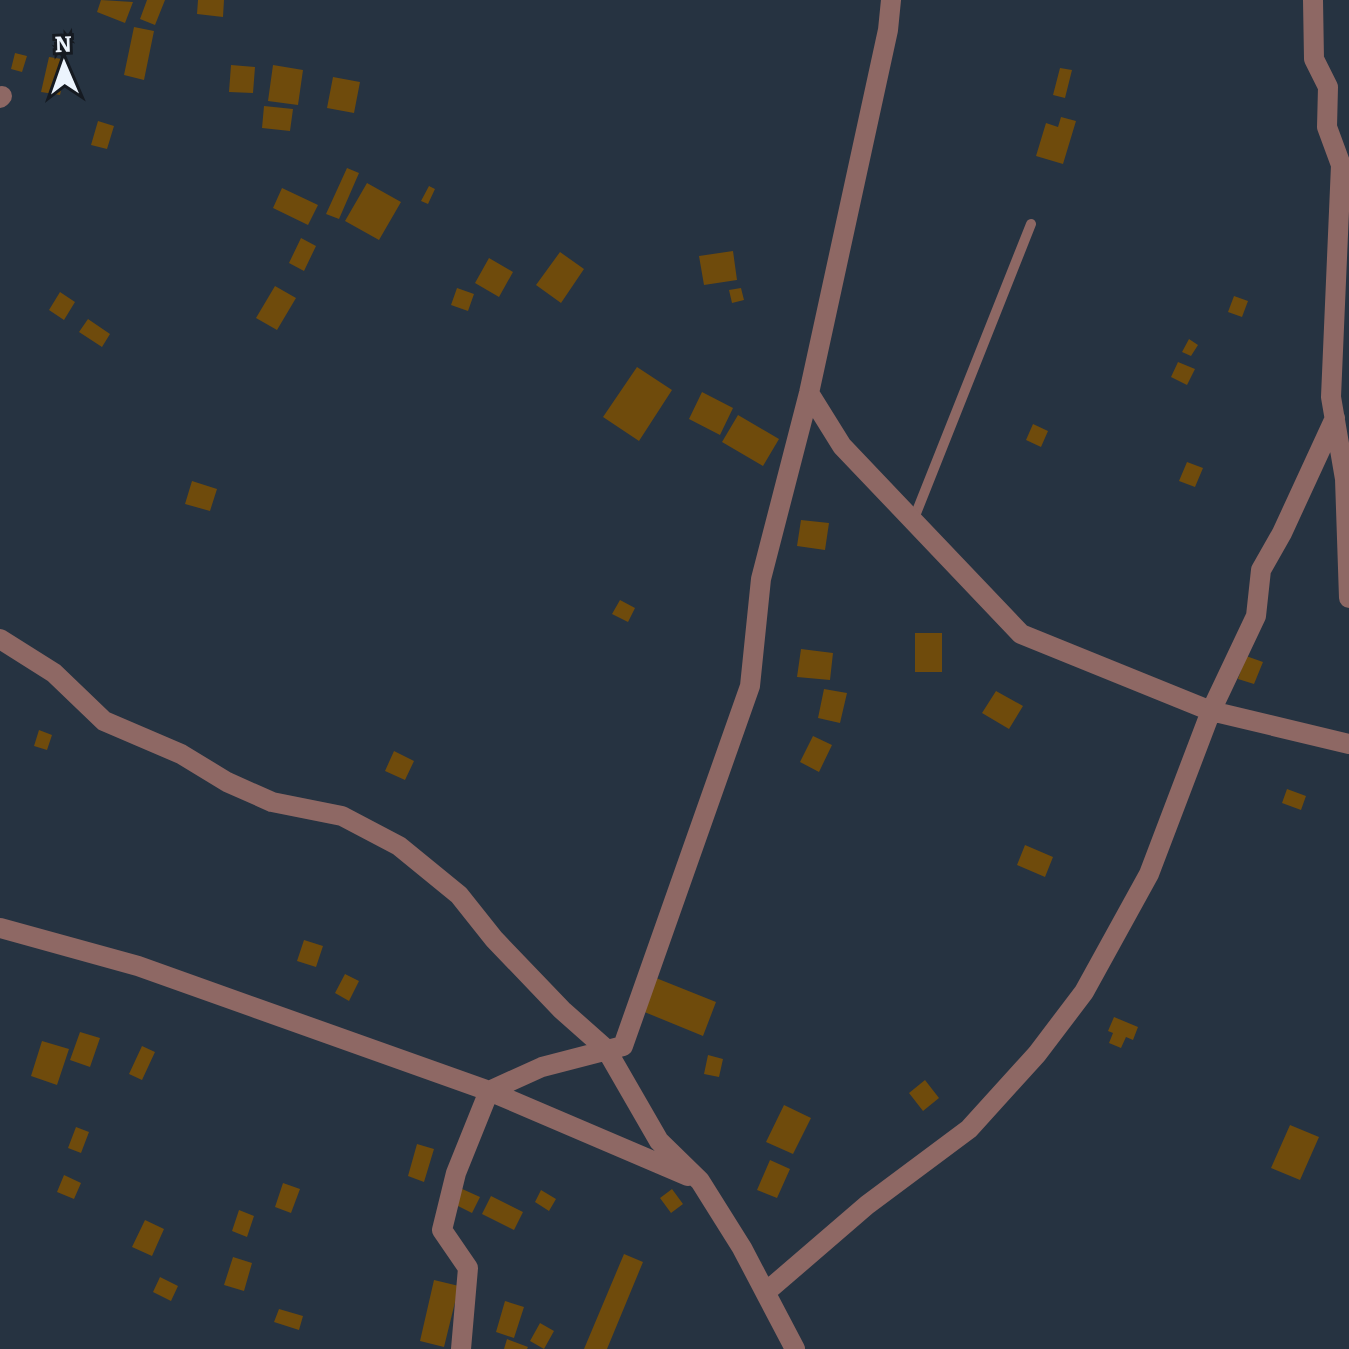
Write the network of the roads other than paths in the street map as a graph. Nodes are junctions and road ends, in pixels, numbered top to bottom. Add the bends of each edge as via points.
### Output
1 (891, 0) edge
2 (1313, 0) edge
3 (1031, 224) dead end
4 (809, 393) junction
5 (1335, 418) junction
6 (1313, 461) junction
7 (1345, 479) junction
8 (913, 521) junction
9 (1349, 598) edge
10 (0, 639) edge
11 (1211, 711) junction
12 (1349, 744) edge
13 (0, 928) edge
14 (606, 1049) junction
15 (489, 1091) junction
16 (700, 1181) junction
17 (766, 1292) junction
18 (461, 1349) edge
19 (795, 1349) edge

1 - 4 street
2 - 5 street via 1314,59 1328,87 1327,127 1341,165 1331,397
3 - 8 lane
4 - 8 street via 842,446
4 - 14 street via 761,579 750,686 623,1046
5 - 6 street
5 - 7 street
6 - 7 street
6 - 11 street via 1261,570 1256,616
7 - 9 street
8 - 11 street via 1021,634
10 - 14 street via 54,673 104,721 272,802 342,816 399,846 459,895 494,939
11 - 12 street
11 - 17 street via 1149,874 1084,992 1037,1054 969,1129 867,1205
13 - 15 street via 138,966
14 - 15 street via 542,1067
14 - 16 street via 659,1141
15 - 16 street
15 - 18 street via 456,1173 442,1230 468,1268
16 - 17 street
17 - 19 street

